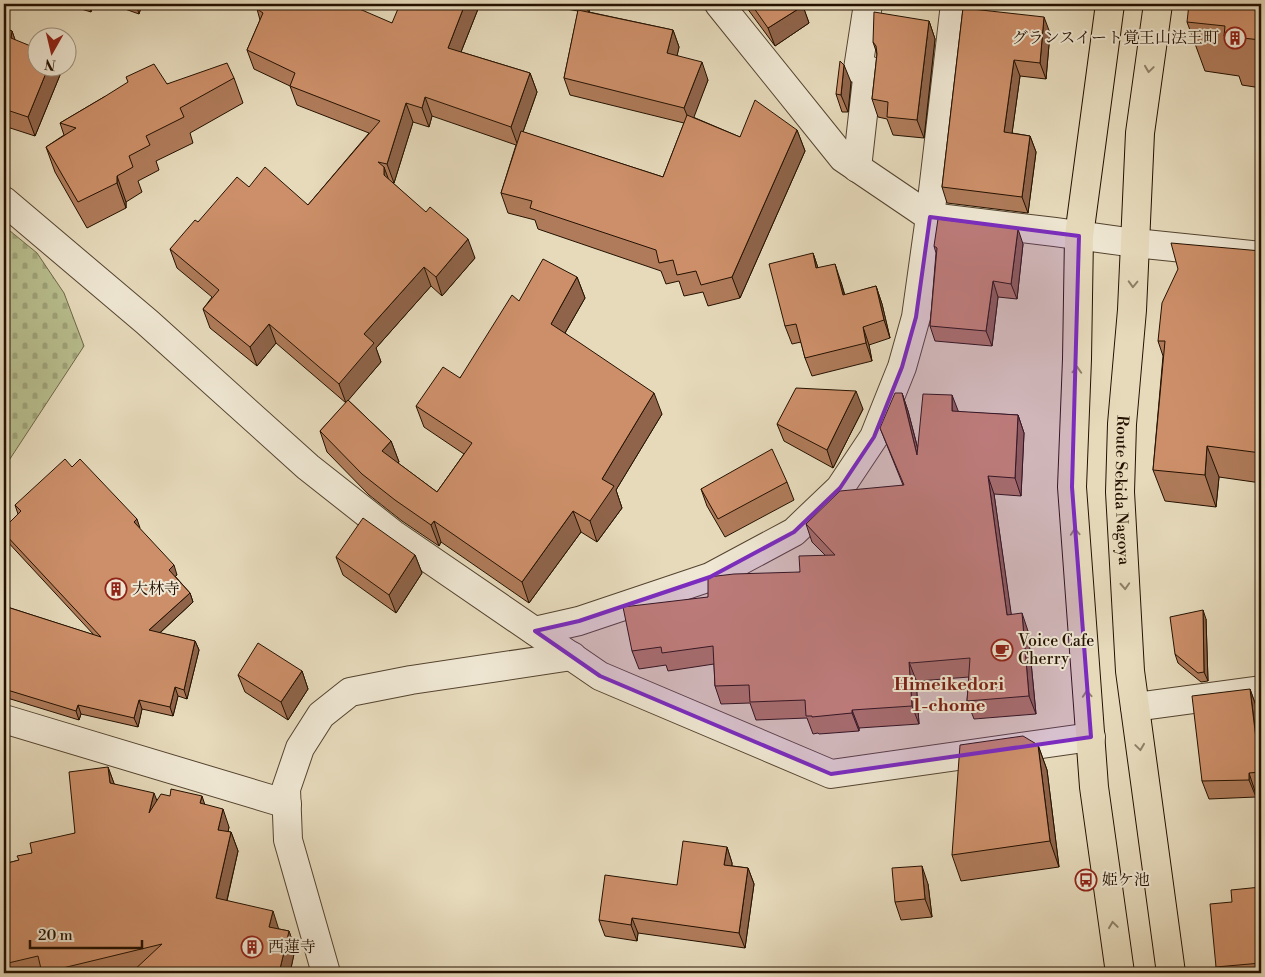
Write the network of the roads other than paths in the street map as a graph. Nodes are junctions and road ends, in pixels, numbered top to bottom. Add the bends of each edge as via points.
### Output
1 (719, 4) edge
2 (868, 4) edge
3 (955, 4) edge
4 (1110, 4) edge
5 (1158, 4) edge
6 (857, 168) junction
7 (4, 201) edge
8 (930, 217) junction
9 (1079, 236) junction
10 (1135, 243) junction
11 (1261, 256) edge
12 (535, 631) junction
13 (572, 656) junction
14 (1261, 690) edge
15 (1135, 707) junction
16 (4, 719) edge
17 (1091, 737) junction
18 (287, 804) junction
19 (326, 973) edge
20 (1120, 973) edge
21 (1171, 973) edge

1 - 6 street via 843,158
2 - 6 street via 858,68 868,70
3 - 8 street
4 - 9 main road
5 -> 10 main road, Route Sekida Nagoya via 1140,133
6 - 8 street
7 - 12 street via 147,322 308,467 393,534
8 - 9 street
8 - 12 street via 916,317 902,368 874,437 840,488 794,532 710,576 579,621
9 - 10 street
17 -> 9 main road via 1072,487
10 - 11 street
10 -> 15 main road, Route Sekida Nagoya via 1120,492
12 - 13 street
13 - 17 street via 600,676 831,774
13 - 18 street via 350,692 321,715 300,748 286,789
14 - 15 street
15 -> 21 main road, Route Sekida Nagoya
16 - 18 street
20 -> 17 main road via 1094,787
18 - 19 street via 288,840

